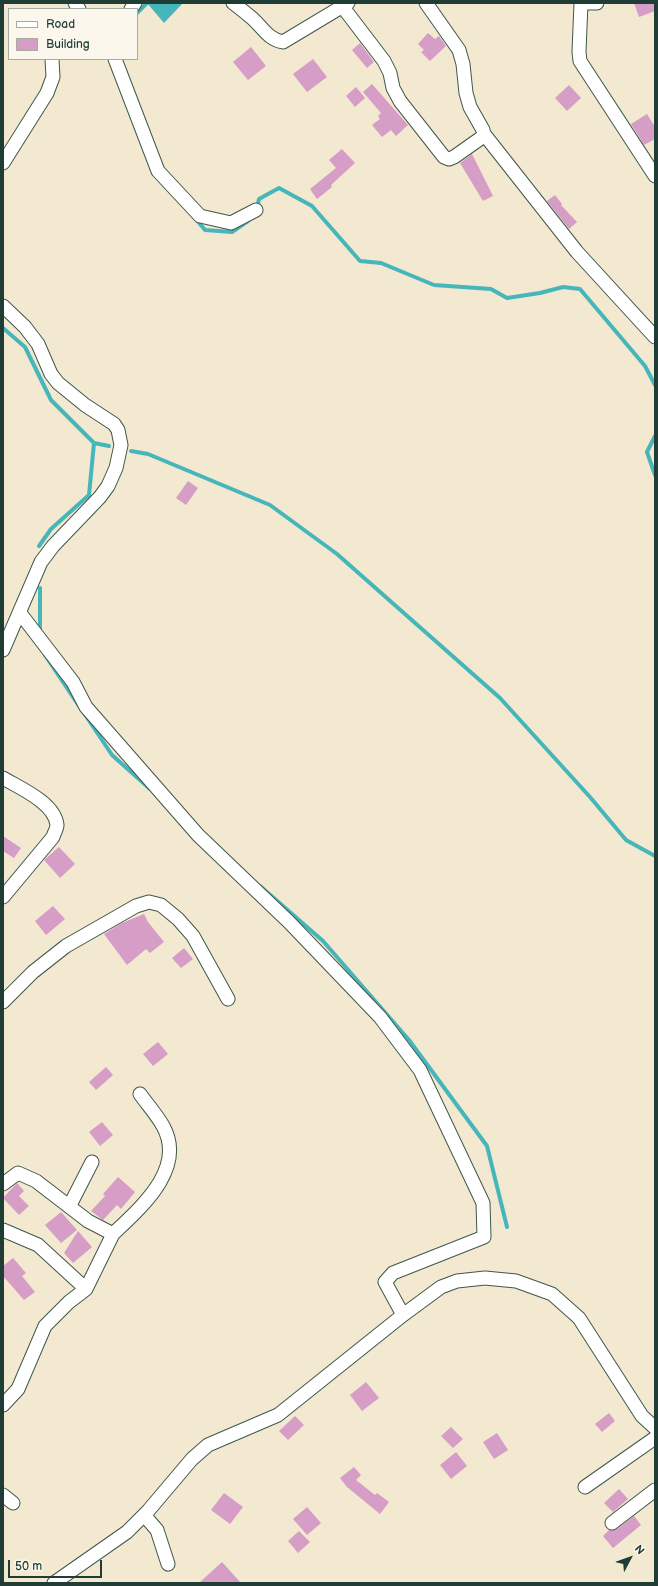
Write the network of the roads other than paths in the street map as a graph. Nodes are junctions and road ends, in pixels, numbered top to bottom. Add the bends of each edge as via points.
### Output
1 (233, 3) edge
2 (426, 3) edge
3 (582, 3) edge
4 (597, 3) edge
5 (345, 4) edge
6 (52, 60) edge
7 (115, 60) edge
8 (484, 134) junction
9 (3, 163) edge
10 (655, 176) edge
11 (256, 210) dead end
12 (3, 306) edge
13 (655, 336) edge
14 (20, 613) junction
15 (3, 650) edge
16 (4, 781) edge
17 (3, 897) edge
18 (228, 999) dead end
19 (3, 1002) edge
20 (140, 1094) dead end
21 (92, 1162) dead end
22 (3, 1184) edge
23 (70, 1206) junction
24 (3, 1230) edge
25 (113, 1234) junction
26 (86, 1289) junction
27 (403, 1314) junction
28 (3, 1405) edge
29 (655, 1428) edge
30 (652, 1446) edge
31 (585, 1487) dead end
32 (655, 1490) edge
33 (144, 1515) junction
34 (612, 1523) dead end
35 (168, 1564) dead end
36 (54, 1583) edge

1 - 5 street via 266,34 274,40 283,42
2 - 8 street via 459,50 466,93
3 - 4 street
3 - 10 street via 580,61
5 - 8 street via 384,61 400,100 444,157 454,157
6 - 9 street via 53,77 47,92
7 - 11 street via 158,171 200,216 231,223
8 - 13 street via 577,252
12 - 14 street via 38,344 51,374 58,383 85,406 114,424 121,445 110,481 100,497 44,557
14 - 15 street
14 - 27 street via 73,682 86,706 193,829 289,922 380,1017 420,1070 483,1203 484,1237 393,1273 385,1282
16 - 17 street via 45,804 55,818 57,826 53,837
18 - 19 street via 193,936 161,905 149,902 136,906 66,946 33,972
20 - 25 street via 164,1127 170,1147 166,1168 150,1197
21 - 23 street
22 - 23 street via 18,1173 36,1181
23 - 25 street via 88,1221
24 - 26 street via 38,1244
25 - 26 street
26 - 28 street via 45,1326 18,1389
27 - 29 street via 441,1287 457,1281 485,1278 516,1281 552,1294 579,1318 642,1416
27 - 33 street via 278,1415 208,1445 192,1459
30 - 31 street
32 - 34 street
33 - 35 street via 157,1530
33 - 36 street via 127,1532

